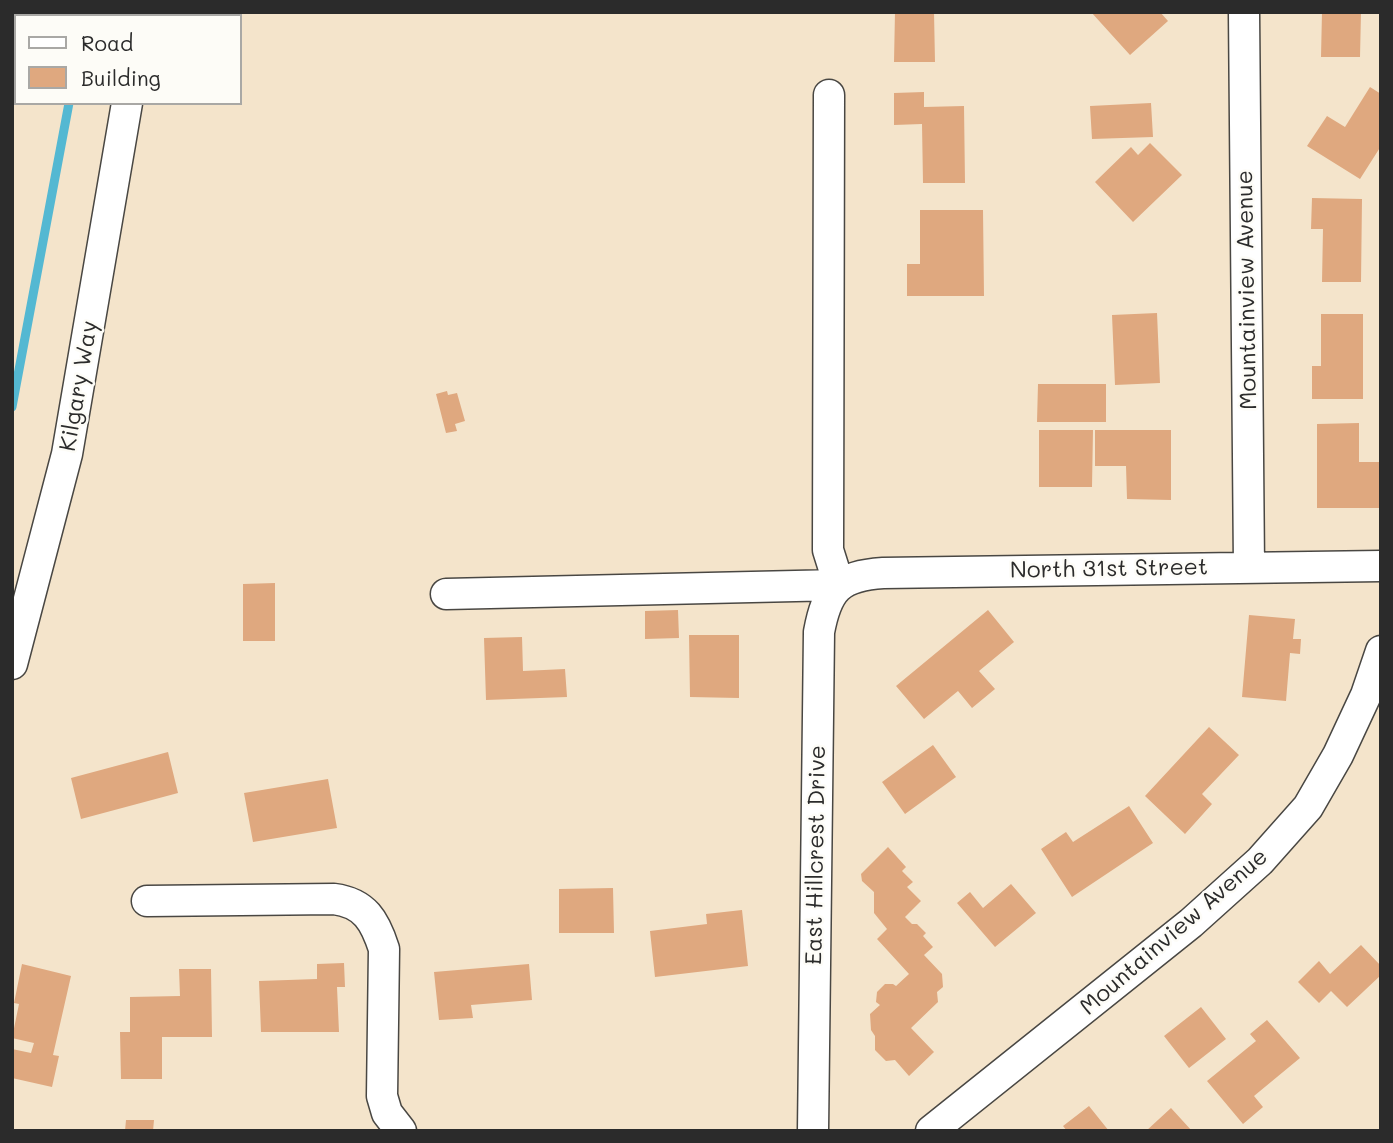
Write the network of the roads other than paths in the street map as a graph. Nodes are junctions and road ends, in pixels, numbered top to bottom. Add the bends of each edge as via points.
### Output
1 (1244, 12) edge
2 (829, 95) dead end
3 (127, 105) edge
4 (1381, 566) edge
5 (1249, 567) junction
6 (839, 584) junction
7 (446, 594) dead end
8 (1381, 651) edge
9 (12, 664) edge
10 (147, 901) dead end
11 (401, 1131) edge
12 (813, 1131) edge
13 (931, 1131) edge

1 - 5 street, Mountainview Avenue
2 - 6 street via 828,550
3 - 9 street, Kilgary Way via 68,454
4 - 5 street, North 31st Street
5 - 6 street, North 31st Street via 883,573 863,574
6 - 7 street, North 31st Street
6 - 12 street, East Hillcrest Drive via 823,611 820,632
8 - 13 street, Mountainview Avenue via 1338,755 1308,807 1260,861 1191,923
10 - 11 street via 334,900 360,906 379,931 384,949 382,1097

